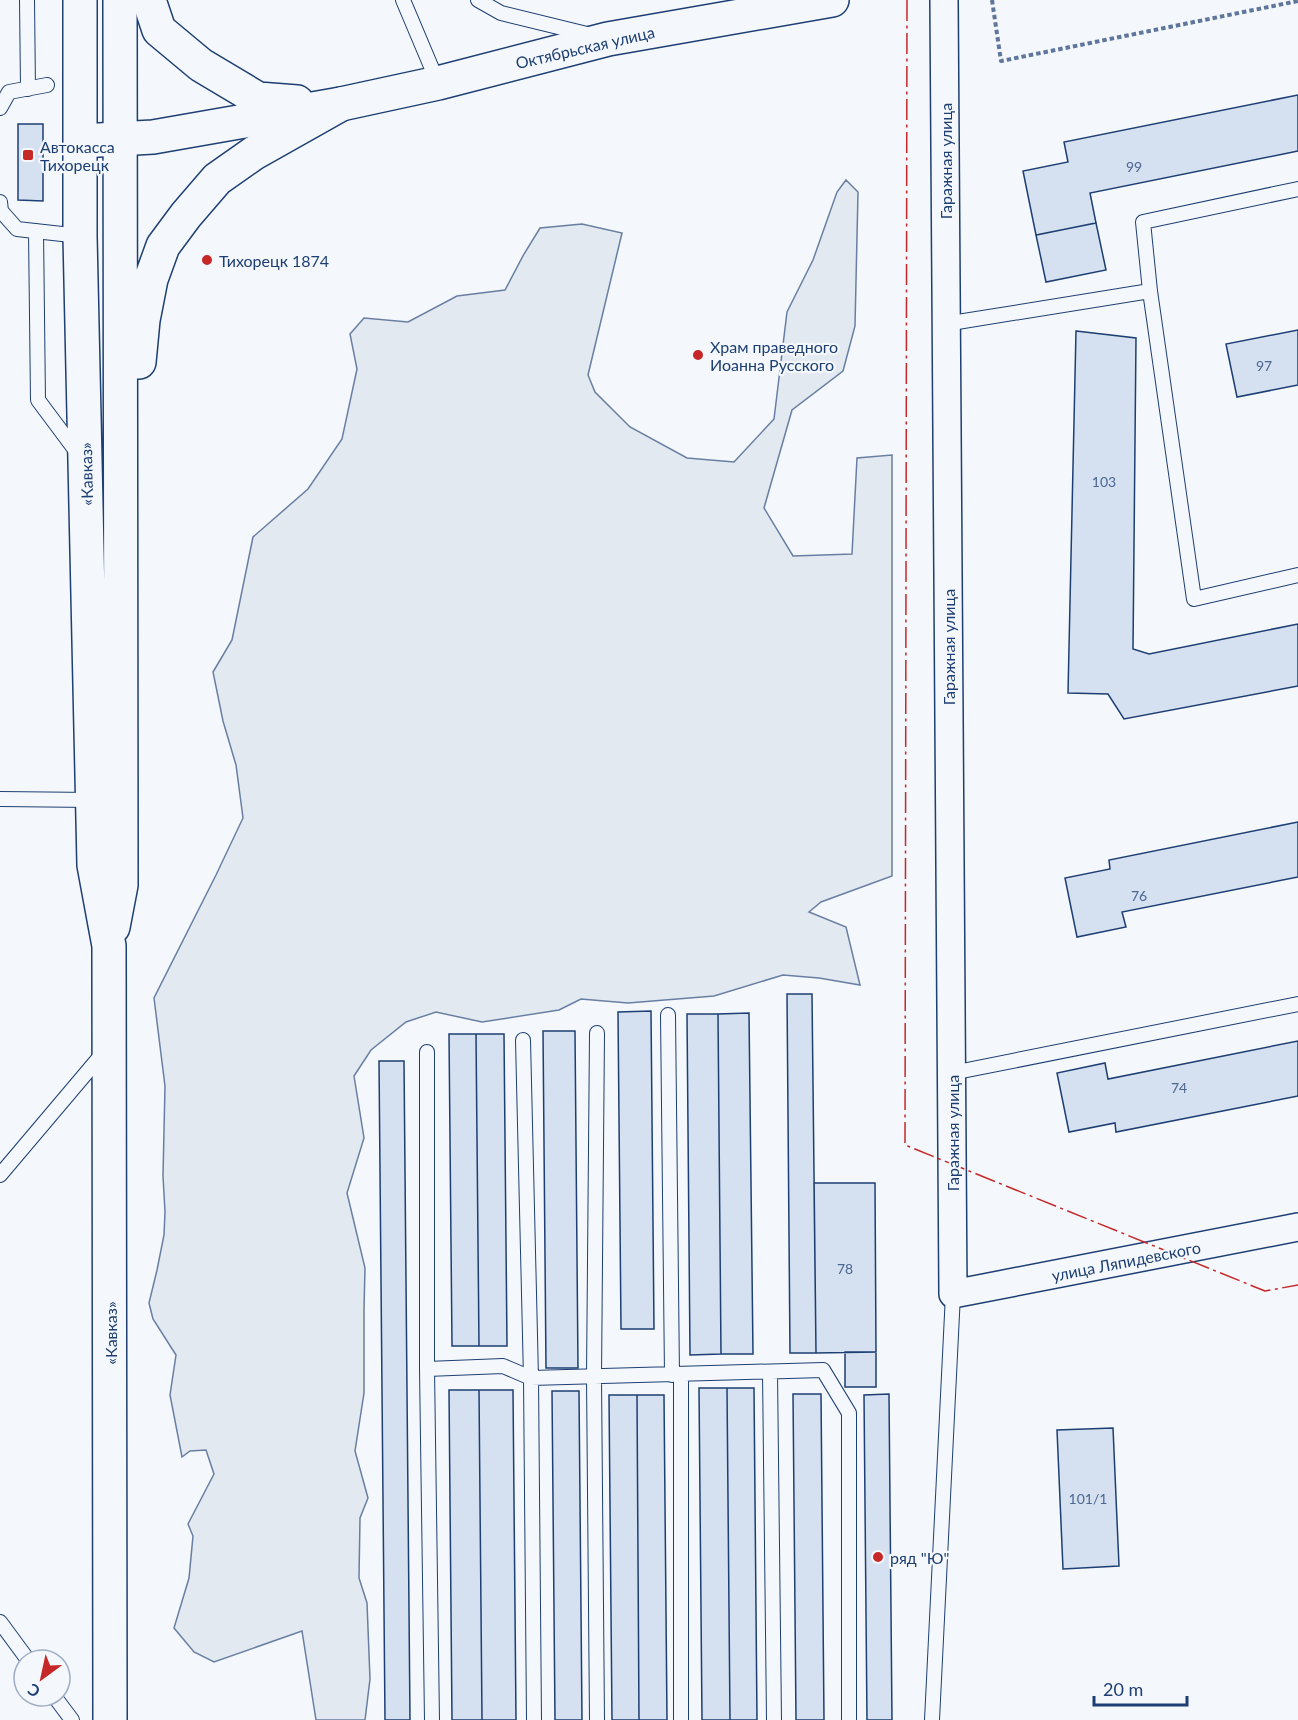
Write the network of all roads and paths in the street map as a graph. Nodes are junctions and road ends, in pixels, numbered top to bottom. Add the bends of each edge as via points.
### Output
1 (27, 0) edge
2 (80, 0) edge
3 (120, 0) edge
4 (149, 0) edge
5 (403, 0) edge
6 (478, 0) edge
7 (832, 0) edge
8 (944, 0) edge
9 (992, 0) edge
10 (1298, 1) edge
11 (608, 39) junction
12 (438, 83) junction
13 (47, 85) dead end
14 (28, 88) junction
15 (341, 104) junction
16 (0, 108) edge
17 (120, 138) junction
18 (81, 141) junction
19 (1298, 189) edge
20 (0, 202) edge
21 (36, 231) junction
22 (80, 236) junction
23 (1150, 291) junction
24 (945, 324) junction
25 (86, 465) junction
26 (1298, 575) edge
27 (121, 753) junction
28 (0, 800) edge
29 (93, 800) junction
30 (109, 946) junction
31 (1298, 1004) edge
32 (668, 1014) dead end
33 (597, 1033) dead end
34 (524, 1040) dead end
35 (109, 1046) junction
36 (427, 1052) dead end
37 (952, 1073) junction
38 (0, 1175) edge
39 (1298, 1227) edge
40 (953, 1294) junction
41 (427, 1369) junction
42 (770, 1372) junction
43 (676, 1375) junction
44 (594, 1377) junction
45 (531, 1378) junction
46 (0, 1622) edge
47 (19, 1648) edge
48 (110, 1720) edge
49 (432, 1720) edge
50 (534, 1720) edge
51 (597, 1720) edge
52 (681, 1720) edge
53 (774, 1720) edge
54 (849, 1720) edge
55 (932, 1720) edge

1 - 14 lane
2 - 18 main road, «Кавказ»
3 - 17 main road, «Кавказ»
4 - 15 main road via 159,30 201,65 258,99
5 - 12 lane
6 - 11 lane via 501,13
7 - 11 main road, Октябрьская улица
8 - 24 street, Гаражная улица
9 - 10 path via 1001,61
11 - 12 main road, Октябрьская улица
12 - 15 main road, Октябрьская улица
13 - 14 lane
14 - 16 lane via 9,92
15 - 17 main road via 153,136
15 - 27 main road via 254,153 217,179 163,246 151,279 143,320 132,440
17 - 18 main road
17 - 27 main road, «Кавказ»
18 - 22 main road, «Кавказ»
19 - 23 lane via 1143,222
20 - 21 lane via 1,211 17,229
21 - 22 lane
21 - 25 lane via 38,400
22 - 25 main road, «Кавказ»
23 - 24 lane
23 - 26 lane via 1194,599
24 - 37 street, Гаражная улица
25 - 29 main road, «Кавказ»
27 - 30 main road, «Кавказ» via 121,885
28 - 29 lane
29 - 30 main road, «Кавказ» via 94,865
30 - 35 main road, «Кавказ»
31 - 37 lane
32 - 43 lane
33 - 44 lane
34 - 45 lane
35 - 38 lane
35 - 48 main road, «Кавказ»
36 - 41 lane
37 - 40 street, Гаражная улица
39 - 40 street, улица Ляпидевского
40 - 55 lane
41 - 45 lane via 503,1366
41 - 49 lane
42 - 43 lane
42 - 53 lane
42 - 54 lane via 823,1370 849,1413
43 - 44 lane
43 - 52 lane
44 - 45 lane
44 - 51 lane
45 - 50 lane
46 - 47 lane

